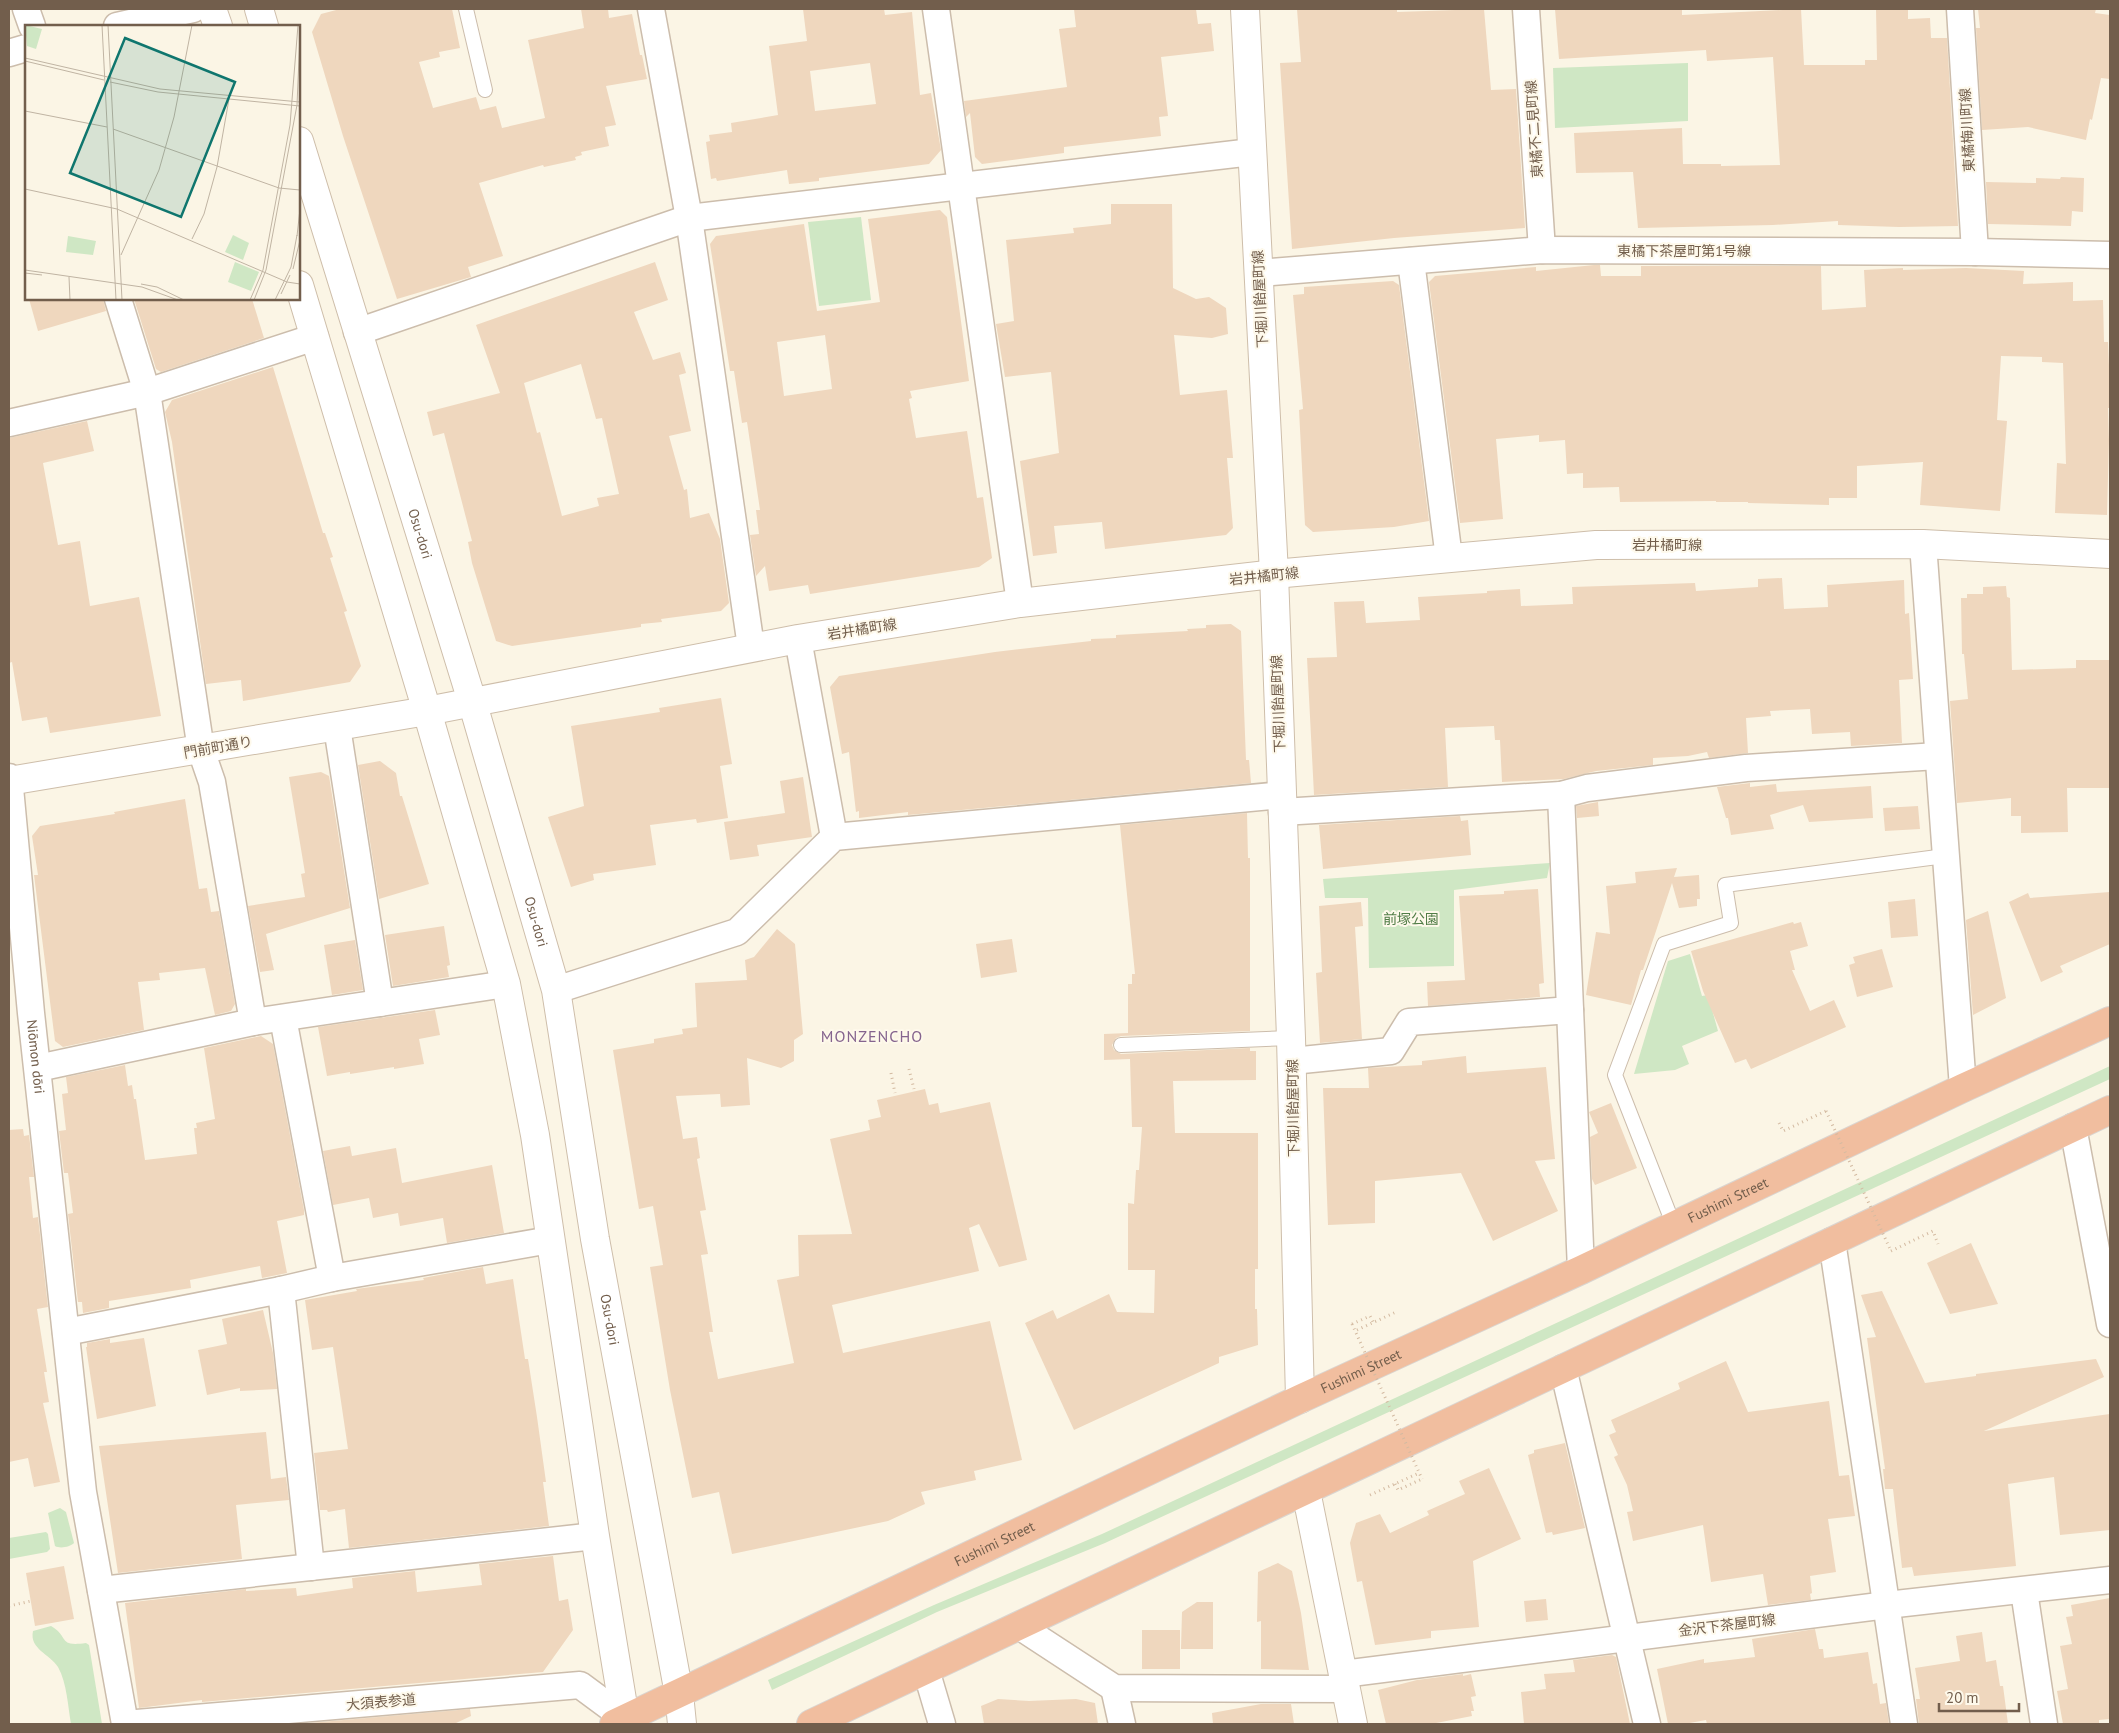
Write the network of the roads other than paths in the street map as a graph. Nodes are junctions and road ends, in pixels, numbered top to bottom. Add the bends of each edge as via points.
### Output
1 (26, 9) edge
2 (193, 9) edge
3 (212, 9) edge
4 (259, 9) edge
5 (466, 9) edge
6 (651, 9) edge
7 (936, 9) edge
8 (1245, 9) edge
9 (1526, 9) edge
10 (1960, 9) edge
11 (32, 25) edge
12 (121, 25) edge
13 (218, 25) edge
14 (264, 25) edge
15 (25, 48) edge
16 (9, 54) edge
17 (485, 90) dead end
18 (300, 144) edge
19 (1252, 152) junction
20 (960, 185) junction
21 (689, 218) junction
22 (1542, 250) junction
23 (1975, 252) junction
24 (2110, 255) edge
25 (1410, 261) junction
26 (1259, 273) junction
27 (300, 289) edge
28 (118, 300) edge
29 (357, 332) junction
30 (315, 336) junction
31 (147, 392) junction
32 (9, 423) edge
33 (1923, 544) junction
34 (2110, 554) edge
35 (1449, 558) junction
36 (1274, 574) junction
37 (1020, 603) junction
38 (798, 639) junction
39 (752, 647) junction
40 (472, 701) junction
41 (427, 711) junction
42 (337, 726) junction
43 (201, 750) junction
44 (1938, 756) junction
45 (9, 780) edge
46 (1561, 795) junction
47 (1282, 803) junction
48 (834, 837) junction
49 (1945, 856) junction
50 (506, 984) junction
51 (556, 990) junction
52 (380, 1003) junction
53 (1570, 1010) junction
54 (20, 1014) edge
55 (283, 1018) junction
56 (2110, 1021) edge
57 (253, 1022) junction
58 (1121, 1045) dead end
59 (1291, 1050) junction
60 (38, 1068) junction
61 (1963, 1088) junction
62 (2110, 1110) edge
63 (2073, 1126) junction
64 (1674, 1226) junction
65 (550, 1240) junction
66 (1832, 1241) junction
67 (1581, 1270) junction
68 (332, 1278) junction
69 (281, 1290) junction
70 (2110, 1324) edge
71 (66, 1332) junction
72 (1563, 1368) junction
73 (1300, 1399) junction
74 (1306, 1491) junction
75 (595, 1536) junction
76 (311, 1567) junction
77 (2110, 1580) edge
78 (101, 1590) junction
79 (2024, 1591) junction
80 (1887, 1605) junction
81 (1019, 1626) junction
82 (1628, 1638) junction
83 (926, 1670) junction
84 (1345, 1682) junction
85 (1114, 1688) junction
86 (679, 1694) junction
87 (622, 1722) edge
88 (125, 1724) edge
89 (682, 1724) edge
90 (811, 1724) edge
91 (942, 1724) edge
92 (1122, 1724) edge
93 (1353, 1724) edge
94 (1648, 1724) edge
95 (1904, 1724) edge
96 (2044, 1724) edge

1 - 11 street
2 - 12 street
3 - 13 street
4 - 14 street
5 - 17 lane
6 - 21 street
7 - 20 street
8 - 19 street, 下堀川飴屋町線
9 - 22 street, 東橘不二見町線
10 - 23 street, 東橘梅川町線
15 - 16 street
18 - 29 street, Osu-dori
19 - 20 street
19 - 26 street, 下堀川飴屋町線
20 - 21 street
20 - 37 street
21 - 29 street
21 - 39 street
22 - 23 street, 東橘下茶屋町第1号線
22 - 25 street, 東橘下茶屋町第1号線
23 - 24 street, 東橘下茶屋町第1号線
25 - 26 street, 東橘下茶屋町第1号線
25 - 35 street
26 - 36 street, 下堀川飴屋町線
27 - 30 street
28 - 31 street
29 - 40 street, Osu-dori
30 - 31 street
30 - 41 street
31 - 32 street
31 - 43 street
33 - 34 street, 岩井橘町線
33 - 35 street, 岩井橘町線 via 1596,545
33 - 44 street
35 - 36 street, 岩井橘町線
36 - 37 street, 岩井橘町線
36 - 47 street, 下堀川飴屋町線
37 - 38 street, 岩井橘町線
38 - 39 street, 岩井橘町線
38 - 48 street
39 - 40 street, 岩井橘町線
40 - 41 street, 岩井橘町線
40 - 51 street, Osu-dori
41 - 42 street, 門前町通り
41 - 50 street
42 - 43 street, 門前町通り
42 - 52 street
43 - 45 street, 門前町通り
43 - 57 street via 212,782
44 - 46 street via 1746,768 1587,788
44 - 49 street
45 - 54 street, Niōmon dōri
46 - 47 street
46 - 53 street
47 - 48 street
47 - 59 street, 下堀川飴屋町線
48 - 51 street via 738,932
49 - 61 street
49 - 64 lane via 1725,885 1731,923 1664,944 1615,1075
50 - 52 street
50 - 65 street via 535,1135
51 - 86 street, Osu-dori via 595,1239
52 - 55 street
53 - 59 street via 1409,1022 1391,1051
53 - 67 street
54 - 60 street, Niōmon dōri
55 - 57 street
55 - 68 street
56 - 61 highway, Fushimi Street
57 - 60 street
58 - 59 lane
59 - 73 street, 下堀川飴屋町線
60 - 71 street, Niōmon dōri
61 - 64 highway, Fushimi Street
62 - 63 highway
63 - 66 highway
63 - 70 street
64 - 67 highway, Fushimi Street
65 - 68 street
65 - 75 street
66 - 72 highway
66 - 80 street
67 - 73 highway, Fushimi Street
68 - 69 street
69 - 71 street
69 - 76 street
71 - 78 street, Niōmon dōri via 83,1492
72 - 74 highway
72 - 82 street
73 - 86 highway, Fushimi Street
74 - 81 highway
74 - 84 street
75 - 76 street
75 - 87 street
76 - 78 street
77 - 79 street, 金沢下茶屋町線
78 - 88 street, Niōmon dōri
79 - 80 street, 金沢下茶屋町線
79 - 96 street
80 - 82 street, 金沢下茶屋町線
80 - 95 street
81 - 83 highway
81 - 85 street
82 - 84 street, 金沢下茶屋町線
82 - 94 street
83 - 90 highway
83 - 91 street
84 - 85 street, 金沢下茶屋町線
84 - 93 street
85 - 92 street
86 - 87 highway, Fushimi Street
86 - 89 street, Osu-dori
87 - 88 street, 大須表参道 via 580,1685

